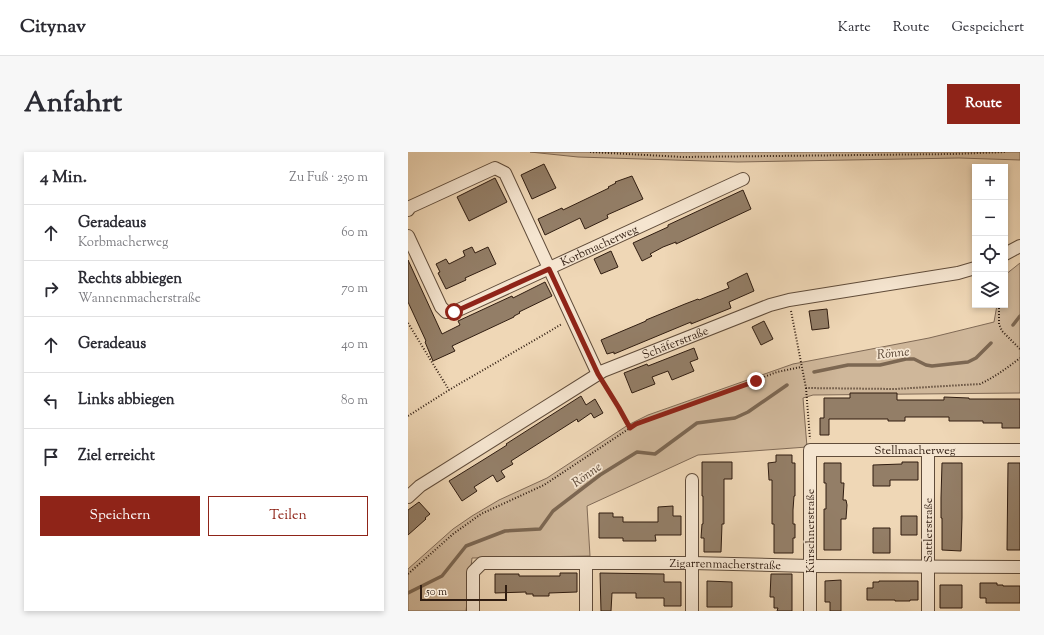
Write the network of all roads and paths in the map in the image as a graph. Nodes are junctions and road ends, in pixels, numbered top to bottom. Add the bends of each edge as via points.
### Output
1 (590, 152) edge
2 (1006, 152) edge
3 (743, 179) dead end
4 (408, 210) edge
5 (408, 236) edge
6 (1020, 246) edge
7 (1008, 252) edge
8 (549, 269) junction
9 (972, 269) edge
10 (789, 300) junction
11 (999, 308) edge
12 (572, 318) junction
13 (408, 323) edge
14 (1020, 350) edge
15 (1020, 358) edge
16 (801, 367) junction
17 (598, 374) junction
18 (806, 388) junction
19 (449, 390) junction
20 (408, 416) edge
21 (630, 428) junction
22 (810, 450) junction
23 (928, 450) junction
24 (1020, 450) edge
25 (692, 480) dead end
26 (408, 497) edge
27 (586, 563) junction
28 (692, 563) junction
29 (810, 566) junction
30 (928, 567) junction
31 (1020, 567) edge
32 (408, 574) edge
33 (473, 611) edge
34 (586, 611) edge
35 (692, 611) edge
36 (810, 611) edge
37 (928, 611) edge

1 - 2 path via 683,157
3 - 8 street, Korbmacherweg
4 - 8 street via 495,168 505,173
5 - 8 street, Korbmacherweg via 441,307 446,312 454,312
6 - 7 street
8 - 12 street
9 - 10 street, Schäferstraße
10 - 16 path
10 - 17 street, Schäferstraße via 770,305
11 - 14 path via 999,324 1002,331
12 - 17 street
12 - 19 path
13 - 19 path
15 - 18 path via 980,384 895,389
16 - 18 path
16 - 21 path via 777,372
17 - 21 path
17 - 26 street, Schäferstraße via 420,486
18 - 22 path
19 - 20 path
21 - 32 path via 544,485 481,514 452,534
22 - 23 street, Stellmacherweg
22 - 29 street, Kürschnerstraße
23 - 24 street, Stellmacherweg
23 - 30 street, Sattlerstraße
25 - 28 street
27 - 28 street, Zigarrenmacherstraße
27 - 33 street, Zigarrenmacherstraße via 482,563 474,572
27 - 34 street
28 - 29 street, Zigarrenmacherstraße
28 - 35 street
29 - 30 street, Zigarrenmacherstraße
29 - 36 street, Kürschnerstraße
30 - 31 street, Zigarrenmacherstraße
30 - 37 street, Sattlerstraße

